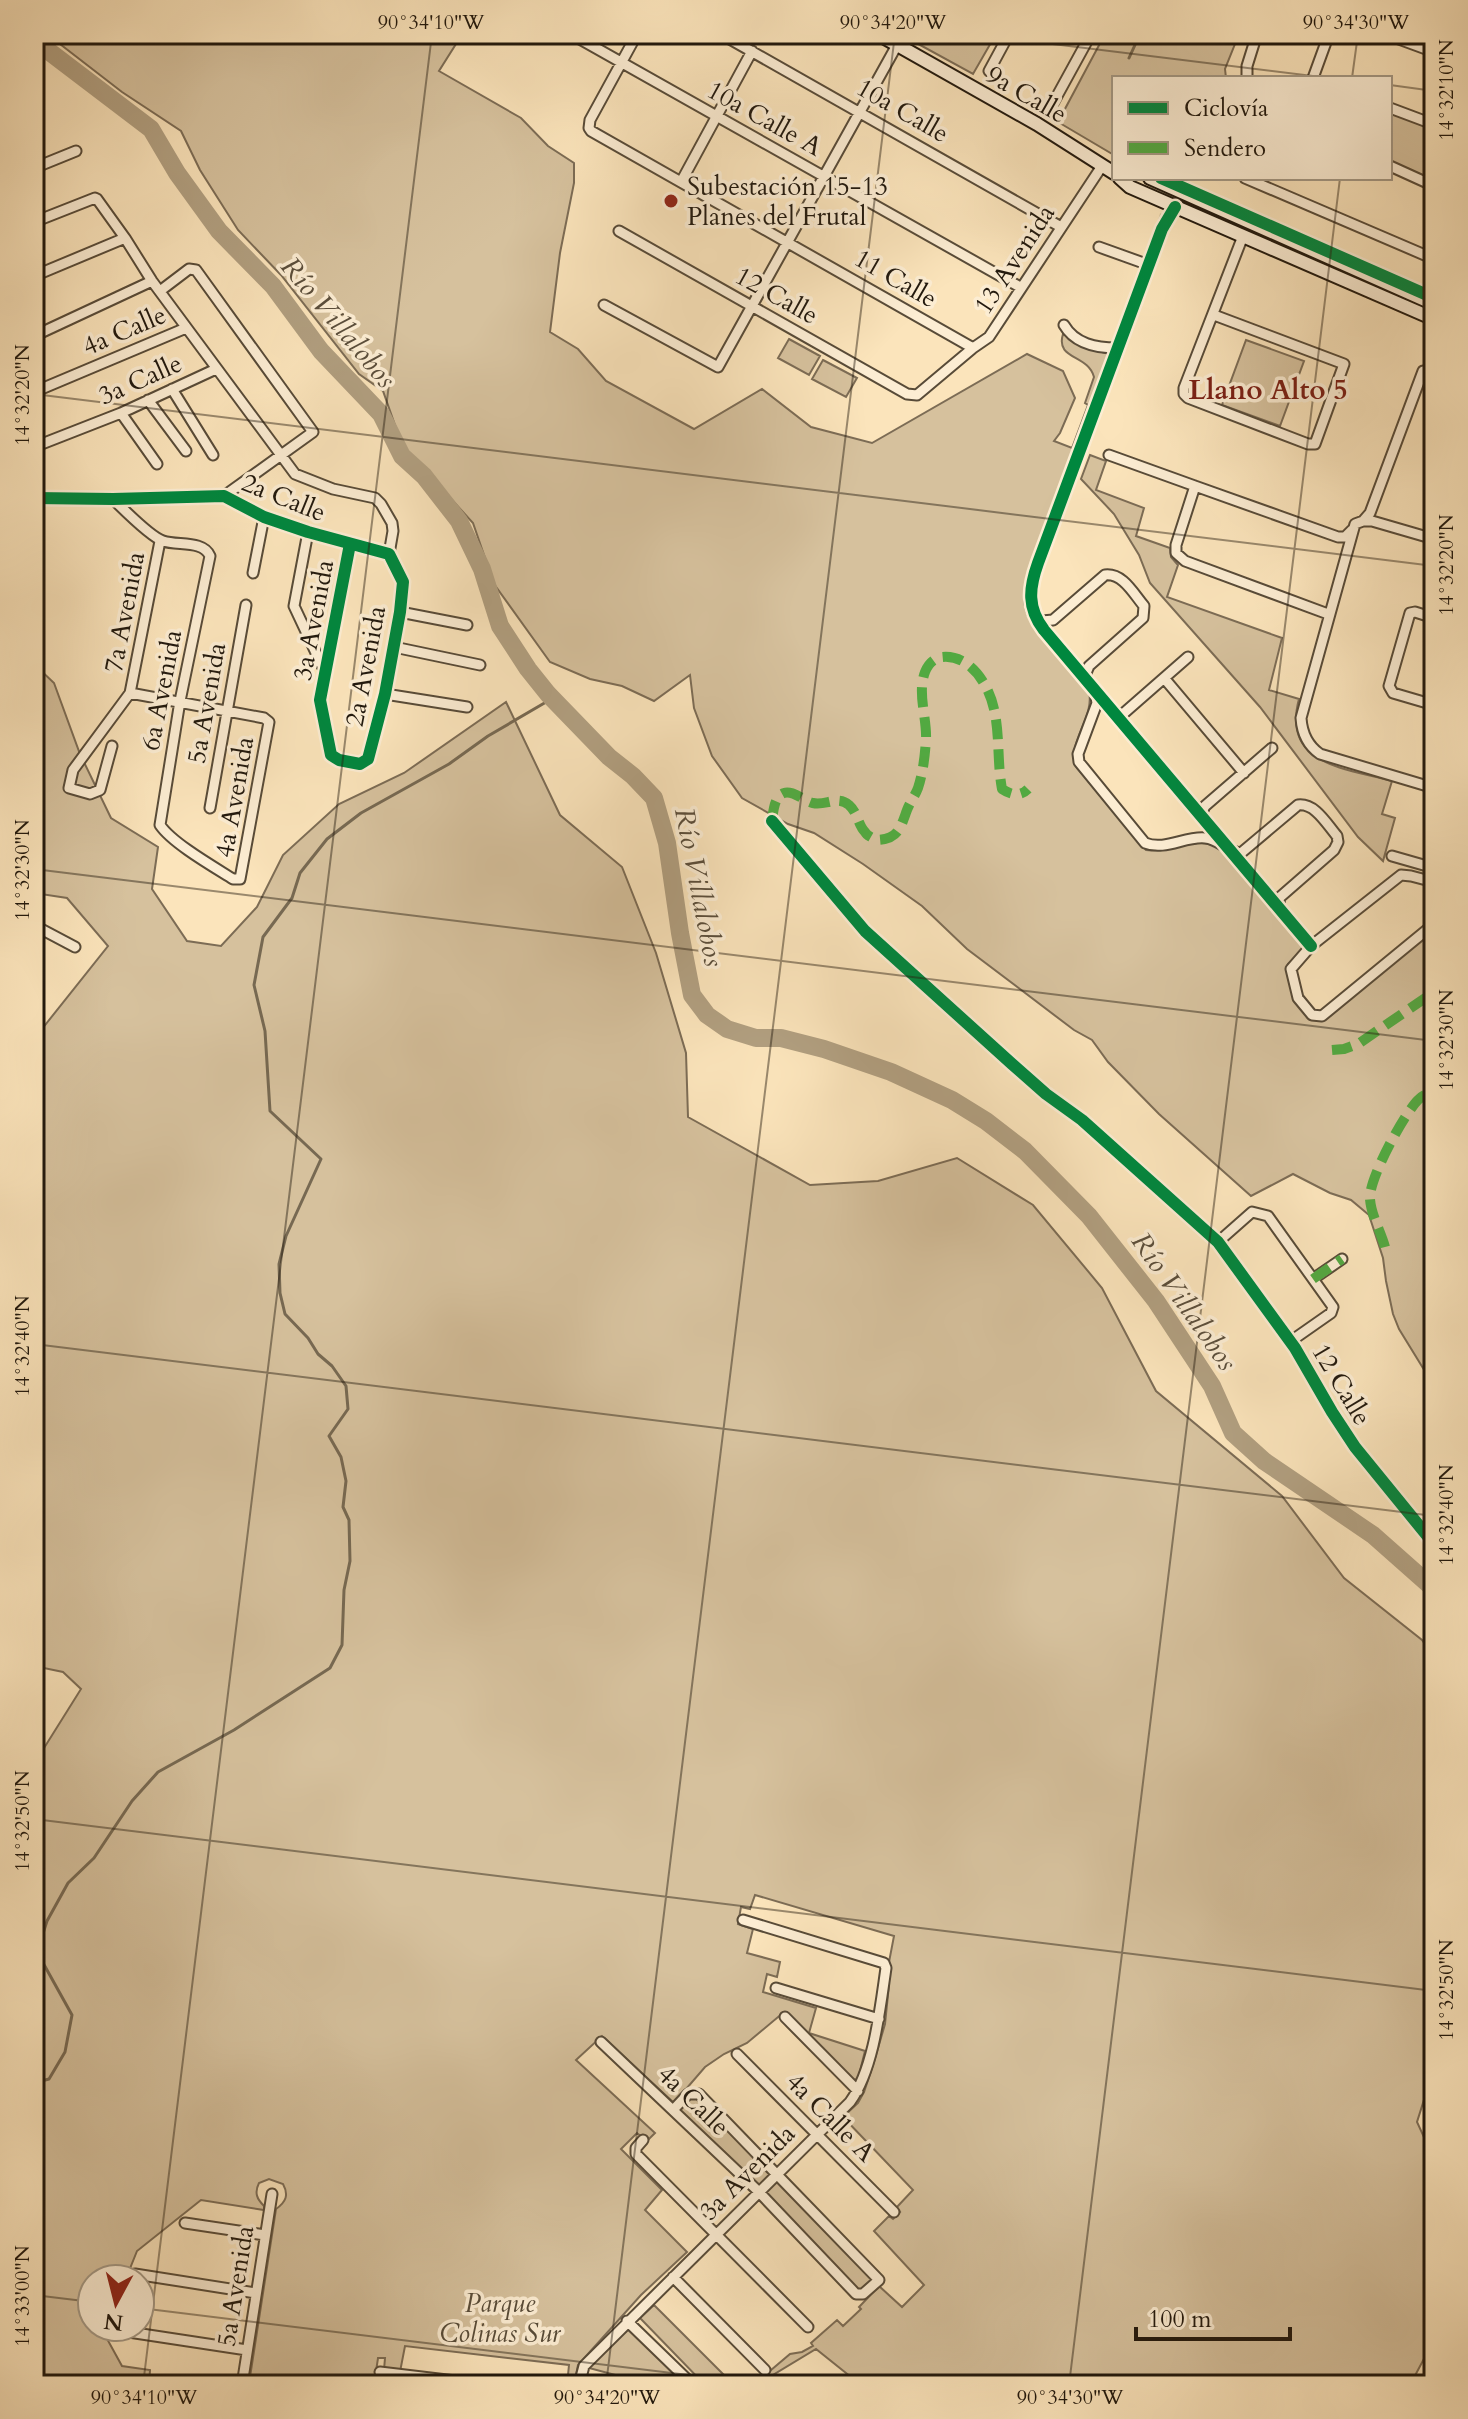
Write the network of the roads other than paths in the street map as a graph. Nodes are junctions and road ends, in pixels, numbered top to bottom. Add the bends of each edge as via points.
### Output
1 (571, 34) edge
2 (637, 34) edge
3 (721, 34) edge
4 (878, 34) edge
5 (1009, 34) edge
6 (1091, 34) edge
7 (1257, 34) edge
8 (1329, 34) edge
9 (1385, 34) edge
10 (897, 45) junction
11 (752, 51) junction
12 (1434, 52) edge
13 (622, 62) junction
14 (989, 71) dead end
15 (1247, 76) edge
16 (1314, 76) edge
17 (1051, 107) dead end
18 (1392, 109) edge
19 (860, 111) junction
20 (716, 116) junction
21 (1434, 129) edge
22 (76, 151) dead end
23 (1392, 167) edge
24 (34, 168) edge
25 (1112, 171) edge
26 (823, 176) junction
27 (1122, 180) edge
28 (1155, 180) edge
29 (1250, 180) edge
30 (681, 182) junction
31 (1434, 186) edge
32 (1434, 219) edge
33 (34, 222) edge
34 (1163, 226) tunnel mouth
35 (1061, 227) junction
36 (619, 231) dead end
37 (1243, 236) junction
38 (125, 238) junction
39 (787, 241) junction
40 (1099, 247) dead end
41 (1433, 258) edge
42 (1149, 265) junction
43 (34, 276) edge
44 (152, 281) junction
45 (1020, 287) junction
46 (160, 291) junction
47 (1434, 304) edge
48 (604, 305) dead end
49 (751, 306) junction
50 (1214, 315) junction
51 (1434, 319) edge
52 (1064, 325) dead end
53 (186, 328) junction
54 (34, 336) edge
55 (973, 348) junction
56 (1117, 348) junction
57 (216, 369) junction
58 (1423, 371) dead end
59 (172, 389) junction
60 (34, 392) edge
61 (914, 395) joint
62 (148, 400) junction
63 (121, 413) junction
64 (35, 444) edge
65 (186, 451) dead end
66 (213, 455) dead end
67 (1109, 455) dead end
68 (283, 456) junction
69 (157, 464) dead end
70 (1195, 486) junction
71 (224, 496) junction
72 (34, 498) edge
73 (113, 499) junction
74 (264, 517) junction
75 (1363, 521) junction
76 (1352, 530) junction
77 (308, 532) junction
78 (1434, 539) edge
79 (160, 541) junction
80 (350, 544) junction
81 (389, 554) junction
82 (253, 573) dead end
83 (246, 605) dead end
84 (400, 612) junction
85 (1328, 614) junction
86 (1035, 617) junction
87 (1434, 618) edge
88 (467, 625) dead end
89 (394, 647) junction
90 (1188, 657) dead end
91 (480, 665) dead end
92 (326, 674) junction
93 (1164, 678) junction
94 (1091, 686) junction
95 (130, 693) junction
96 (385, 694) junction
97 (180, 701) junction
98 (1434, 705) edge
99 (467, 707) dead end
100 (227, 710) junction
101 (1113, 712) junction
102 (112, 746) dead end
103 (1272, 748) dead end
104 (368, 759) joint
105 (1244, 773) junction
106 (1434, 788) edge
107 (210, 808) dead end
108 (1203, 819) junction
109 (772, 821) dead end
110 (1226, 846) junction
111 (1392, 856) dead end
112 (1434, 868) edge
113 (242, 875) joint
114 (1434, 882) edge
115 (1281, 912) junction
116 (1434, 924) edge
117 (34, 930) edge
118 (1311, 946) junction
119 (75, 947) dead end
120 (1218, 1242) junction
121 (1342, 1259) dead end
122 (1313, 1279) junction
123 (1291, 1341) junction
124 (1434, 1544) edge
125 (743, 1920) dead end
126 (776, 1988) dead end
127 (785, 2017) dead end
128 (879, 2019) junction
129 (601, 2042) dead end
130 (737, 2054) dead end
131 (858, 2091) junction
132 (673, 2110) junction
133 (817, 2133) junction
134 (643, 2140) dead end
135 (777, 2174) junction
136 (758, 2191) junction
137 (272, 2194) dead end
138 (894, 2212) dead end
139 (185, 2223) dead end
140 (265, 2235) junction
141 (715, 2235) junction
142 (156, 2277) edge
143 (673, 2277) junction
144 (256, 2293) junction
145 (627, 2321) junction
146 (808, 2327) dead end
147 (156, 2336) edge
148 (247, 2350) junction
149 (765, 2370) dead end
150 (380, 2372) dead end
151 (242, 2385) edge
152 (489, 2385) edge
153 (579, 2385) edge
154 (693, 2385) edge

1 - 13 street, 10a Calle A
2 - 13 street
3 - 11 street, 10a Calle
4 - 10 street, 9a Calle
5 - 14 street
6 - 17 street
7 - 15 street
8 - 16 street
9 - 12 street
10 - 19 street
10 - 25 street, 9a Calle
11 - 19 street, 10a Calle
11 - 20 street
13 - 20 street, 10a Calle A
13 - 30 street, 11 Calle via 589,128
18 - 21 street
19 - 26 street
19 - 35 street, 10a Calle
20 - 26 street, 10a Calle A
20 - 30 street
22 - 24 street
23 - 31 street
25 - 35 street, 13 Avenida
26 - 39 street
26 - 45 street, 10a Calle A
27 - 37 street, 9a Calle via 1170,209
28 - 47 street
29 - 41 street
30 - 39 street, 11 Calle
32 - 41 street
33 - 38 street via 97,199
34 - 42 street
35 - 45 street, 13 Avenida
36 - 49 street, 12 Calle
37 - 50 street
37 - 51 street, 9a Calle
38 - 43 street
38 - 44 street
39 - 49 street
39 - 55 street, 11 Calle
40 - 42 street
42 - 56 street
44 - 46 street
44 - 54 street
45 - 55 street, 13 Avenida via 989,337
46 - 53 street
46 - 68 street via 189,269 196,270 313,432
48 - 49 street via 716,367
49 - 61 street, 12 Calle
50 - 50 street via 1184,388 1186,397 1315,444 1344,364
52 - 56 street via 1082,342
53 - 57 street
53 - 60 street, 4a Calle
55 - 61 street, 13 Avenida
56 - 86 street via 1034,575
57 - 59 street, 3a Calle
57 - 68 street
58 - 75 street
59 - 62 street, 3a Calle
59 - 66 street
62 - 63 street, 3a Calle
62 - 65 street
63 - 64 street, 3a Calle
63 - 69 street
67 - 70 street
68 - 71 street
68 - 81 street via 303,478 375,498 392,523
70 - 76 street via 1338,537
70 - 85 street via 1176,545 1178,557
71 - 73 street, 2a Calle
71 - 74 street, 2a Calle
72 - 73 street, 2a Calle
73 - 79 street
74 - 77 street, 2a Calle
74 - 82 street
75 - 76 street
75 - 78 street
76 - 85 street
77 - 80 street, 2a Calle
77 - 92 street via 294,606
79 - 95 street, 7a Avenida
79 - 97 street, 6a Avenida via 207,548 210,556
80 - 81 street, 2a Calle
80 - 92 street, 3a Avenida
81 - 84 street, 2a Avenida via 403,582
83 - 100 street, 5a Avenida
84 - 88 street
84 - 89 street, 2a Avenida
85 - 106 street via 1301,714 1309,745 1330,758
86 - 94 street
86 - 94 street via 1053,620 1107,574 1119,577 1144,606 1143,618 1089,666
87 - 98 street via 1410,613 1389,686 1393,693
89 - 91 street
89 - 96 street, 2a Avenida
90 - 93 street
92 - 104 street, 3a Avenida via 320,700 329,751 334,759 360,764
93 - 101 street via 1124,713
93 - 105 street
94 - 101 street
94 - 110 street via 1097,703 1078,759 1143,841 1157,846 1205,838
95 - 97 street
95 - 102 street, 7a Avenida via 73,770 69,788 90,794 100,790
96 - 99 street
96 - 104 street, 2a Avenida
97 - 100 street
97 - 113 street, 6a Avenida via 161,828 233,879
100 - 107 street, 5a Avenida
100 - 113 street, 4a Avenida via 264,718 269,726
101 - 108 street
103 - 105 street
105 - 108 street via 1205,806
108 - 110 street
109 - 120 street, 12 Calle via 865,931
110 - 115 street
110 - 115 street via 1243,853 1303,804 1337,836 1334,850 1279,898
111 - 112 street
114 - 118 street via 1401,875
115 - 118 street
116 - 118 street via 1319,1017 1298,998 1291,974
117 - 119 street
120 - 122 street via 1252,1212 1262,1212
120 - 123 street, 12 Calle
121 - 122 street
122 - 123 street via 1332,1311
123 - 124 street, 12 Calle via 1355,1447
125 - 128 street, 3a Avenida via 884,1963
126 - 128 street
127 - 131 street
128 - 131 street, 3a Avenida
129 - 132 street, 4a Calle
130 - 133 street, 4a Calle A
131 - 133 street, 3a Avenida
132 - 135 street, 4a Calle via 688,2094 699,2094
132 - 136 street, 4a Calle
133 - 135 street, 3a Avenida
133 - 138 street, 4a Calle A
134 - 141 street via 636,2154
135 - 136 street, 3a Avenida
135 - 136 street, 4a Calle via 879,2280 856,2294
136 - 141 street, 3a Avenida
137 - 140 street, 5a Avenida
139 - 140 street
140 - 144 street, 5a Avenida
141 - 143 street, 3a Avenida
141 - 146 street
142 - 144 street
143 - 145 street, 3a Avenida
143 - 149 street
144 - 148 street, 5a Avenida
145 - 153 street, 3a Avenida via 584,2366
145 - 154 street
147 - 148 street
148 - 151 street, 5a Avenida
150 - 152 street

